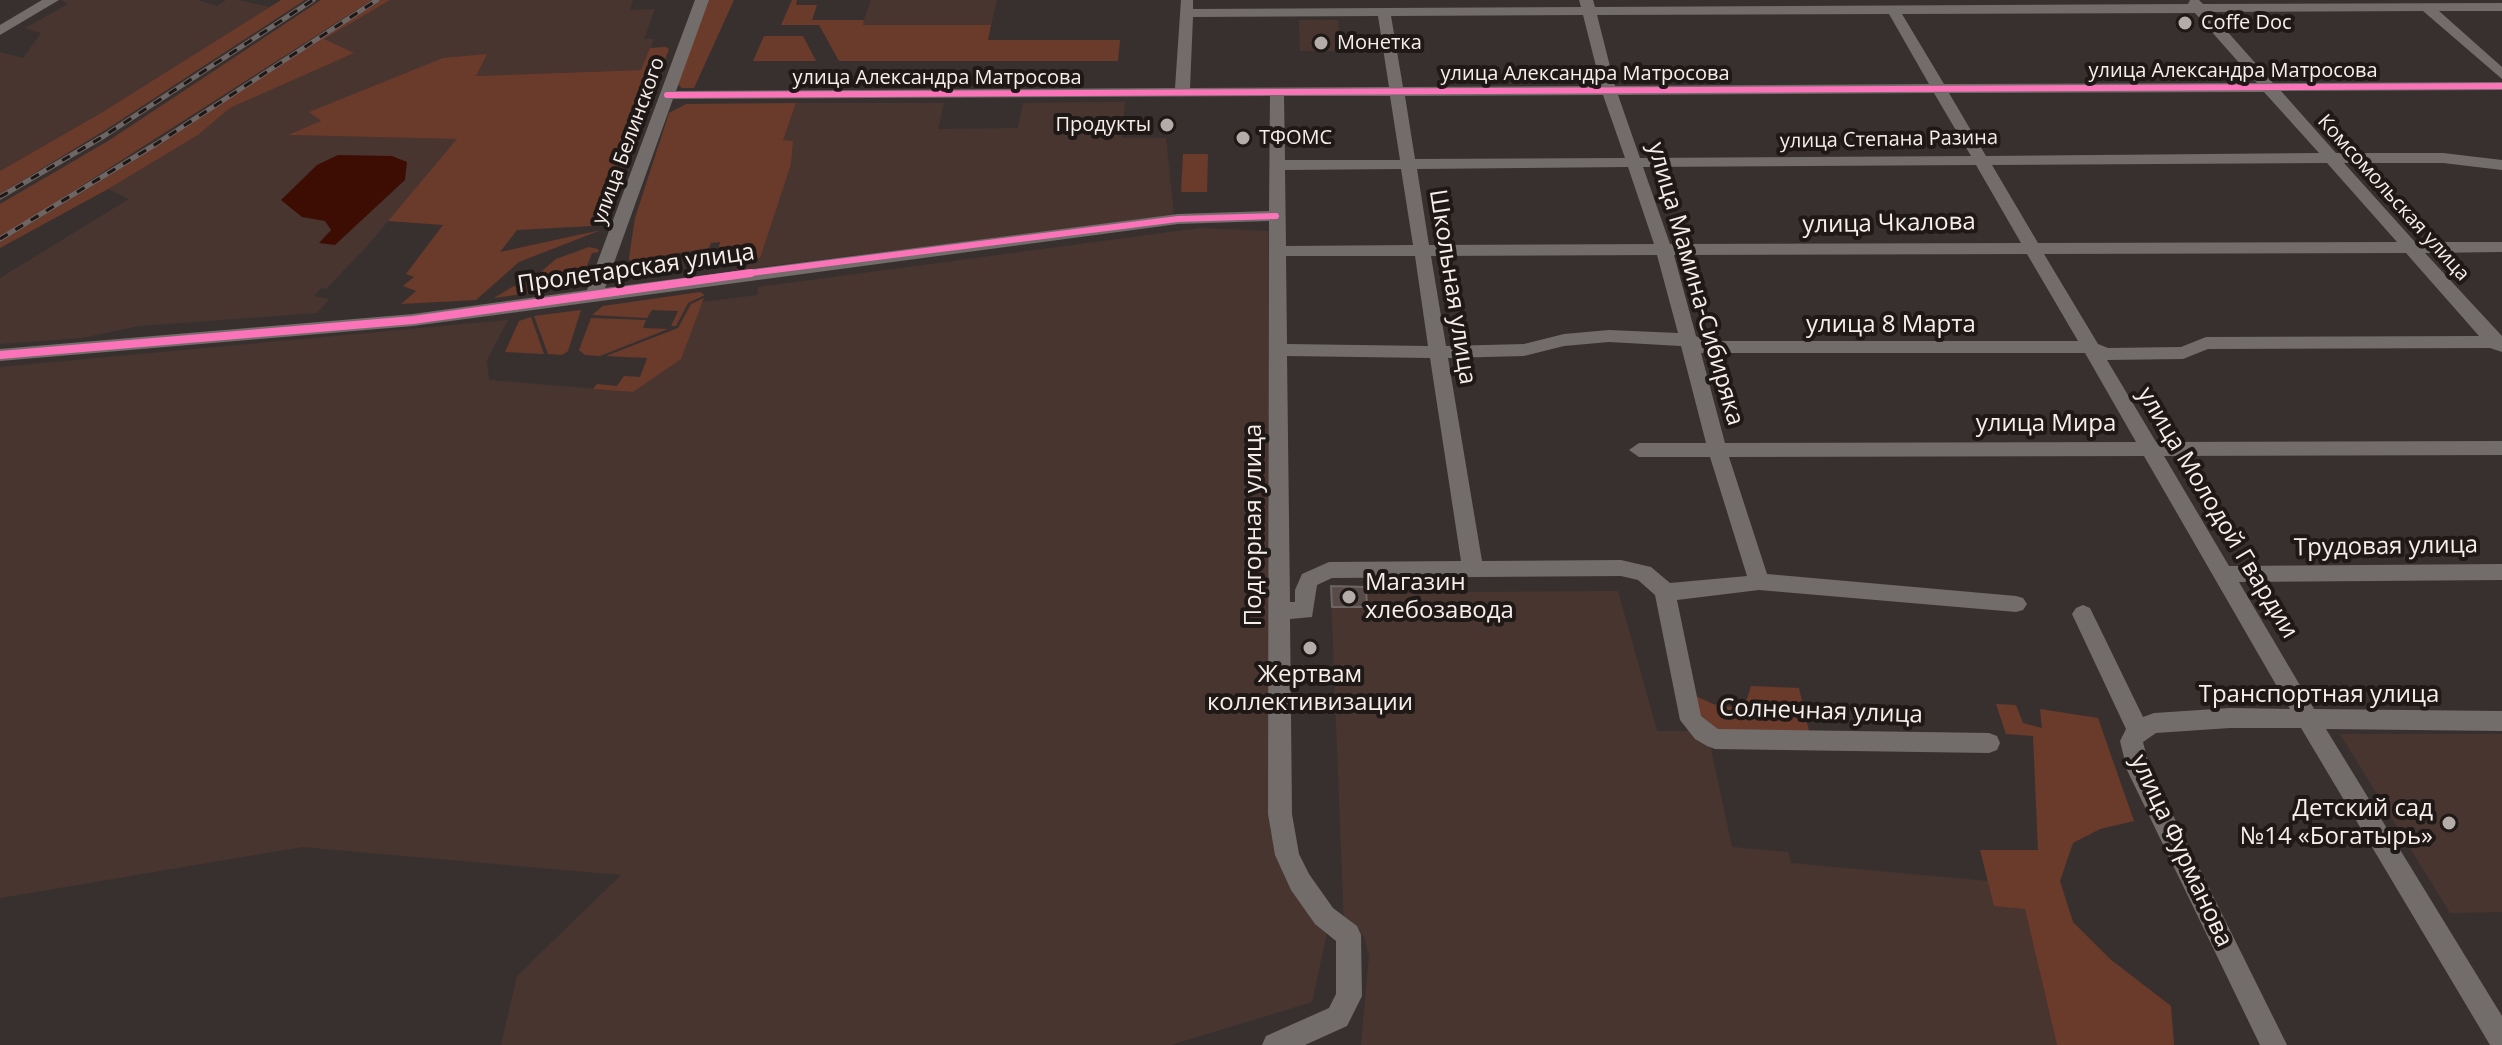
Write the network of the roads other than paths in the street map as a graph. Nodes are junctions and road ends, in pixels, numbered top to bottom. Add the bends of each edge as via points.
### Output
1 (52, 0) edge
2 (702, 0) edge
3 (2195, 4) edge
4 (1587, 5) edge
5 (1186, 7) edge
6 (2426, 7) junction
7 (2502, 7) edge
8 (1892, 8) junction
9 (1384, 13) junction
10 (0, 31) edge
11 (2502, 75) edge
12 (2267, 86) junction
13 (2502, 86) edge
14 (1938, 88) junction
15 (1609, 90) junction
16 (1182, 92) junction
17 (1277, 92) junction
18 (1396, 92) junction
19 (667, 95) junction
20 (2332, 158) junction
21 (1982, 159) junction
22 (1636, 163) junction
23 (1409, 164) junction
24 (1277, 165) junction
25 (2502, 165) edge
26 (1276, 216) junction
27 (2033, 247) junction
28 (2502, 247) edge
29 (2410, 248) junction
30 (1422, 250) junction
31 (1664, 250) junction
32 (1277, 251) junction
33 (594, 295) junction
34 (1689, 340) junction
35 (2500, 344) edge
36 (2088, 347) junction
37 (1280, 350) junction
38 (1437, 352) junction
39 (0, 355) edge
40 (2502, 448) edge
41 (2150, 449) junction
42 (1639, 450) dead end
43 (1718, 451) junction
44 (1473, 569) junction
45 (2502, 572) edge
46 (2223, 574) junction
47 (1759, 582) junction
48 (1665, 592) junction
49 (2016, 604) dead end
50 (1280, 610) junction
51 (2083, 614) dead end
52 (2309, 721) junction
53 (2502, 721) edge
54 (2138, 730) junction
55 (1989, 743) dead end
56 (2502, 1041) edge
57 (1275, 1045) edge
58 (2274, 1045) edge

1 - 10 street
2 - 19 street, улица Белинского
3 - 6 street
3 - 8 street
3 - 12 street, Комсомольская улица
4 - 8 street
4 - 9 street
4 - 15 street, улица Мамина-Сибиряка
5 - 9 street
5 - 16 street
6 - 7 street
6 - 11 street
8 - 14 street, улица Молодой Гвардии
9 - 18 street, Школьная улица
12 - 13 street, улица Александра Матросова
12 - 14 street, улица Александра Матросова
12 - 20 street, Комсомольская улица
14 - 15 street, улица Александра Матросова
14 - 21 street, улица Молодой Гвардии
15 - 18 street, улица Александра Матросова
15 - 22 street, улица Мамина-Сибиряка
16 - 17 street, улица Александра Матросова
16 - 19 street, улица Александра Матросова
17 - 18 street, улица Александра Матросова
17 - 24 street, Подгорная улица
18 - 23 street, Школьная улица
19 - 33 street, улица Белинского
20 - 21 street, улица Степана Разина
20 - 25 street, улица Степана Разина via 2443,158
20 - 29 street, Комсомольская улица
21 - 22 street, улица Степана Разина
21 - 27 street, улица Молодой Гвардии
22 - 23 street, улица Степана Разина
22 - 31 street, улица Мамина-Сибиряка
23 - 24 street, улица Степана Разина
23 - 30 street, Школьная улица
24 - 26 street, Подгорная улица
26 - 32 street, Подгорная улица
26 - 33 street, Пролетарская улица via 1178,219
27 - 29 street, улица Чкалова
27 - 31 street, улица Чкалова
27 - 36 street, улица Молодой Гвардии
28 - 29 street, улица Чкалова
29 - 35 street, Комсомольская улица
30 - 31 street, улица Чкалова
30 - 32 street, улица Чкалова
30 - 38 street, Школьная улица
31 - 34 street, улица Мамина-Сибиряка
32 - 37 street, Подгорная улица
33 - 39 street, Пролетарская улица via 320,330
34 - 36 street, улица 8 Марта via 1700,347 1741,349
34 - 38 street, улица 8 Марта via 1609,336 1524,350
34 - 43 street, улица Мамина-Сибиряка
35 - 36 street, улица 8 Марта via 2206,343 2183,353 2159,354 2107,354
36 - 41 street, улица Молодой Гвардии
37 - 38 street, улица 8 Марта
37 - 50 street, Подгорная улица
38 - 44 street, Школьная улица
40 - 41 street, улица Мира
41 - 43 street, улица Мира
41 - 46 street, улица Молодой Гвардии
42 - 43 street, улица Мира
43 - 47 street, улица Мамина-Сибиряка
44 - 48 street via 1621,568 1644,573
44 - 50 street via 1329,570 1309,580 1305,611
45 - 46 street, Трудовая улица
46 - 52 street, улица Молодой Гвардии
47 - 48 street
47 - 49 street
48 - 55 street, Солнечная улица via 1691,720 1715,739
50 - 57 street, Подгорная улица via 1282,837 1300,882 1324,916 1348,935 1349,996 1338,1017
51 - 54 street, улица Фурманова
52 - 53 street, Транспортная улица
52 - 54 street, Транспортная улица via 2177,721
52 - 56 street, улица Молодой Гвардии
54 - 58 street, улица Фурманова via 2131,741 2139,770

